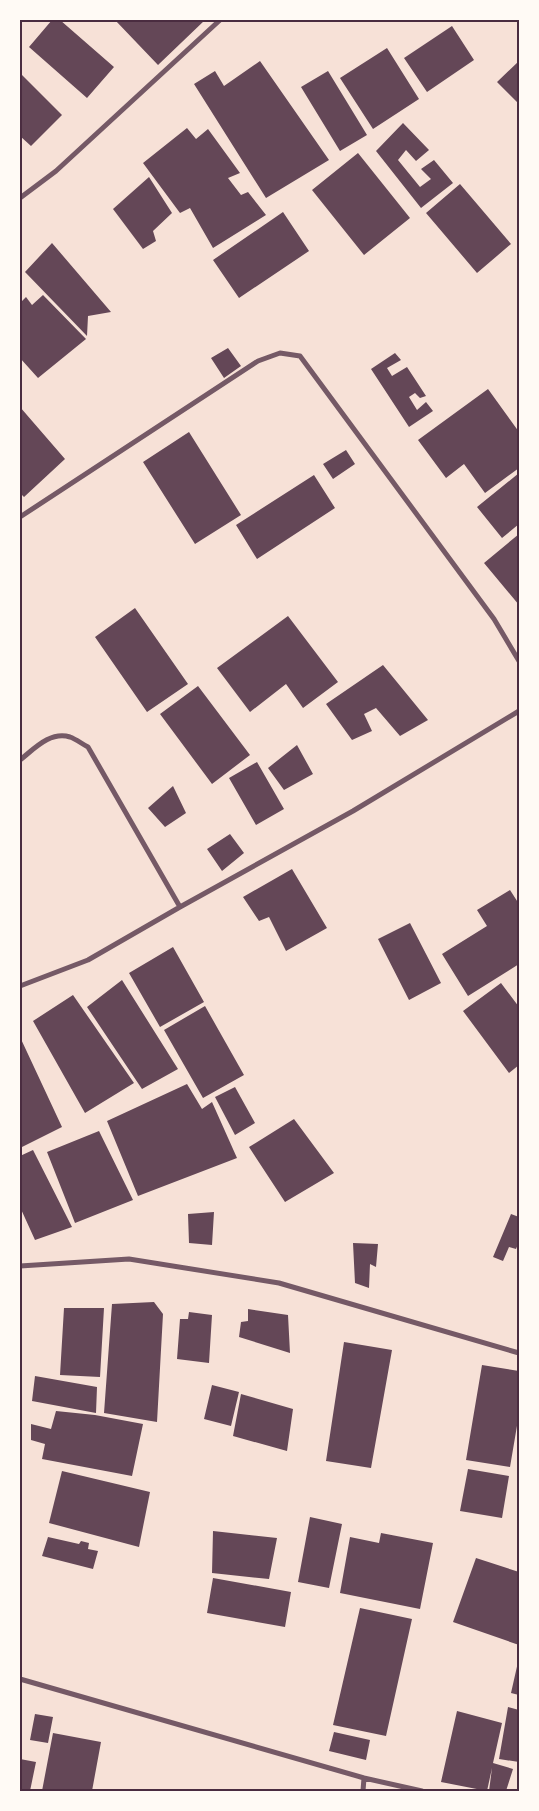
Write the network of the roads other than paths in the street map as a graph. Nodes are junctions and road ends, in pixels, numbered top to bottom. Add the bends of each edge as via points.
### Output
1 (220, 20) edge
2 (20, 198) edge
3 (20, 517) edge
4 (519, 661) edge
5 (519, 711) edge
6 (20, 760) edge
7 (180, 906) junction
8 (20, 986) edge
9 (20, 1266) edge
10 (519, 1353) edge
11 (20, 1679) edge
12 (364, 1778) junction
13 (363, 1791) edge
14 (422, 1791) edge

1 - 2 street via 56,170
3 - 4 street via 258,361 280,353 300,356 494,619
5 - 7 street via 353,811
6 - 7 street via 55,736 70,737 88,747
7 - 8 street via 88,960
9 - 10 street via 129,1259 279,1283
11 - 12 street
12 - 13 street
12 - 14 street

